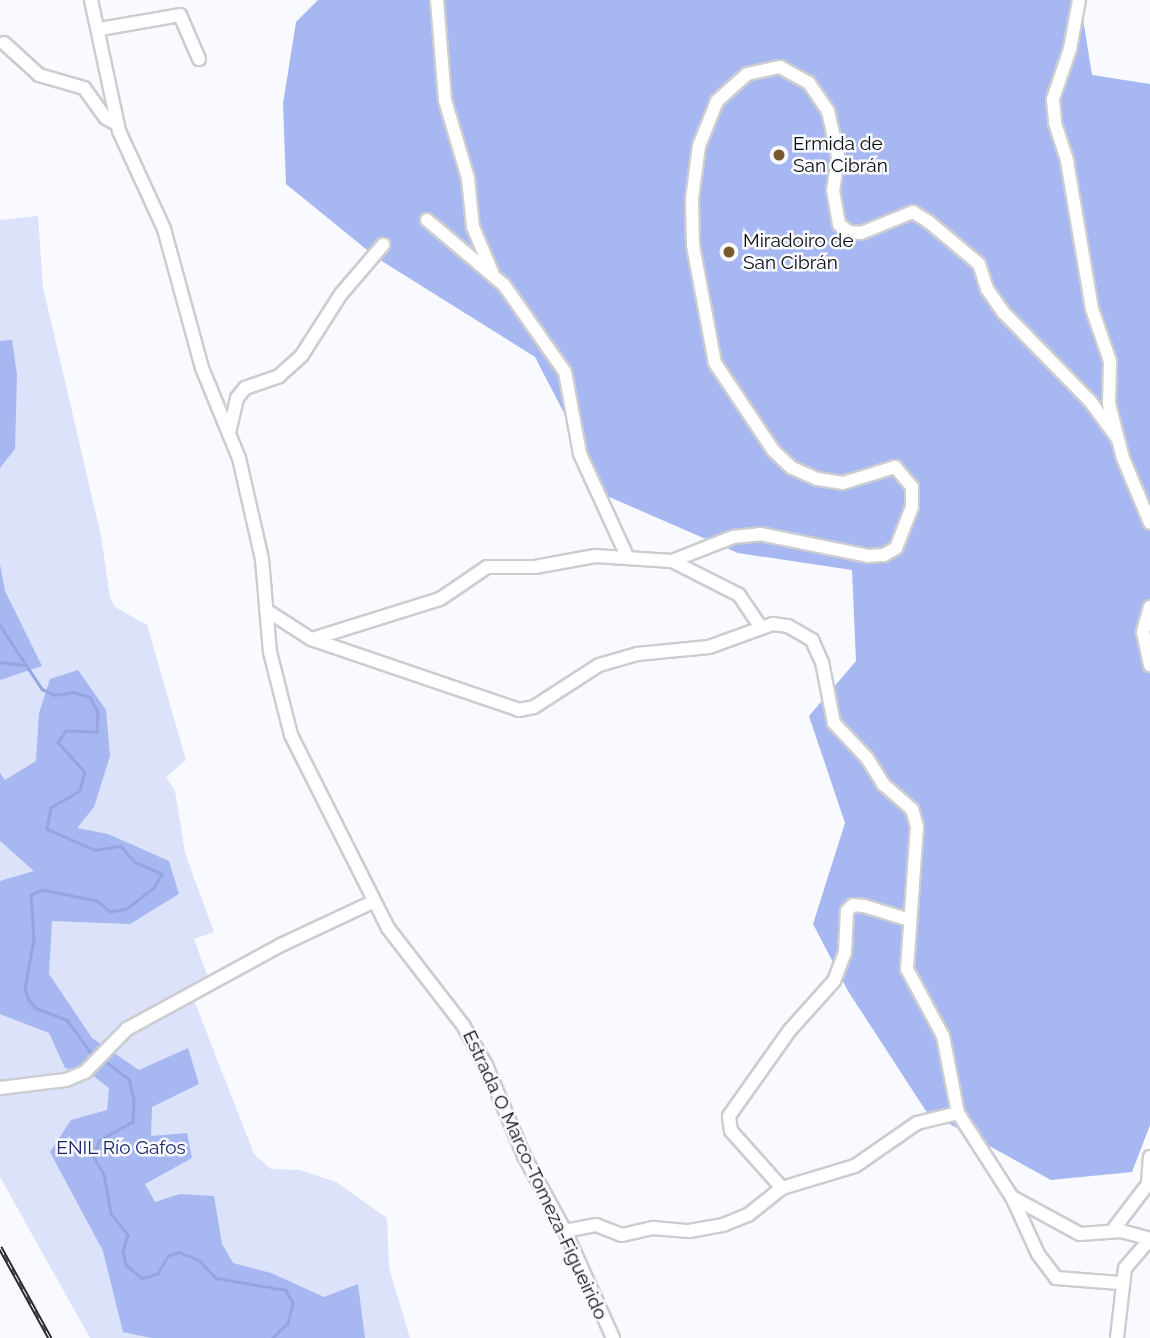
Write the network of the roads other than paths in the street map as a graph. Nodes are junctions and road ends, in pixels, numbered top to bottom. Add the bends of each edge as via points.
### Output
1 (91, 0) edge
2 (437, 0) edge
3 (1079, 0) edge
4 (100, 29) junction
5 (4, 43) dead end
6 (199, 58) dead end
7 (117, 124) junction
8 (427, 220) dead end
9 (383, 245) dead end
10 (492, 275) junction
11 (229, 433) junction
12 (1118, 439) junction
13 (1150, 523) edge
14 (627, 556) junction
15 (673, 561) junction
16 (1150, 607) edge
17 (265, 610) junction
18 (760, 625) junction
19 (312, 639) junction
20 (1150, 665) edge
21 (373, 902) junction
22 (910, 920) junction
23 (0, 1088) edge
24 (958, 1113) junction
25 (1150, 1157) edge
26 (782, 1188) junction
27 (1022, 1209) junction
28 (1113, 1230) junction
29 (565, 1231) junction
30 (1150, 1239) edge
31 (1120, 1283) junction
32 (613, 1338) edge
33 (1117, 1338) edge

1 - 4 street, Estrada O Marco-Tomeza-Figueirido
2 - 10 street via 445,100 468,178 473,227
3 - 12 street via 1073,40 1053,99 1055,123 1067,161 1092,309 1110,361 1109,404
4 - 6 street via 180,15
4 - 7 street, Estrada O Marco-Tomeza-Figueirido
5 - 7 street via 39,75 83,88 106,118
7 - 11 street, Estrada O Marco-Tomeza-Figueirido via 164,229 199,357
8 - 10 street
9 - 11 street via 341,294 302,355 279,376 245,388 237,397
10 - 14 street via 538,327 565,372 580,454
11 - 17 street, Estrada O Marco-Tomeza-Figueirido via 262,559
12 - 13 street
12 - 15 street via 1090,401 1004,313 987,289 979,264 929,222 913,212 861,233 849,232 839,224 833,190 838,156 828,111 809,83 780,67 747,74 717,101 699,146 692,199 692,245 715,363 773,450 792,468 843,483 895,467 912,487 912,507 896,548 884,555 868,556 760,534 733,537
14 - 15 street
14 - 19 street via 567,558 534,567 487,567 440,599
15 - 18 street via 739,595
16 - 20 street via 1143,632
17 - 19 street
17 - 21 street, Estrada O Marco-Tomeza-Figueirido via 270,652 291,735
18 - 19 street via 709,647 637,654 599,665 534,707 519,710
18 - 22 street via 789,626 812,640 822,662 834,723 867,758 883,784 912,809 917,826
21 - 23 street via 281,945 127,1029 85,1072 55,1083
21 - 29 street, Estrada O Marco-Tomeza-Figueirido via 463,1025
22 - 24 street via 907,969 943,1036
22 - 26 street via 864,906 853,905 847,911 845,952 834,981 790,1030 729,1116 731,1131
24 - 26 street via 917,1123 855,1166
24 - 27 street
25 - 28 street via 1148,1184
26 - 29 street via 748,1215 689,1231 653,1228 622,1236 596,1225
27 - 28 street via 1080,1234
27 - 31 street via 1056,1278
28 - 30 street
29 - 32 street, Estrada O Marco-Tomeza-Figueirido
30 - 31 street via 1125,1268
31 - 33 street

